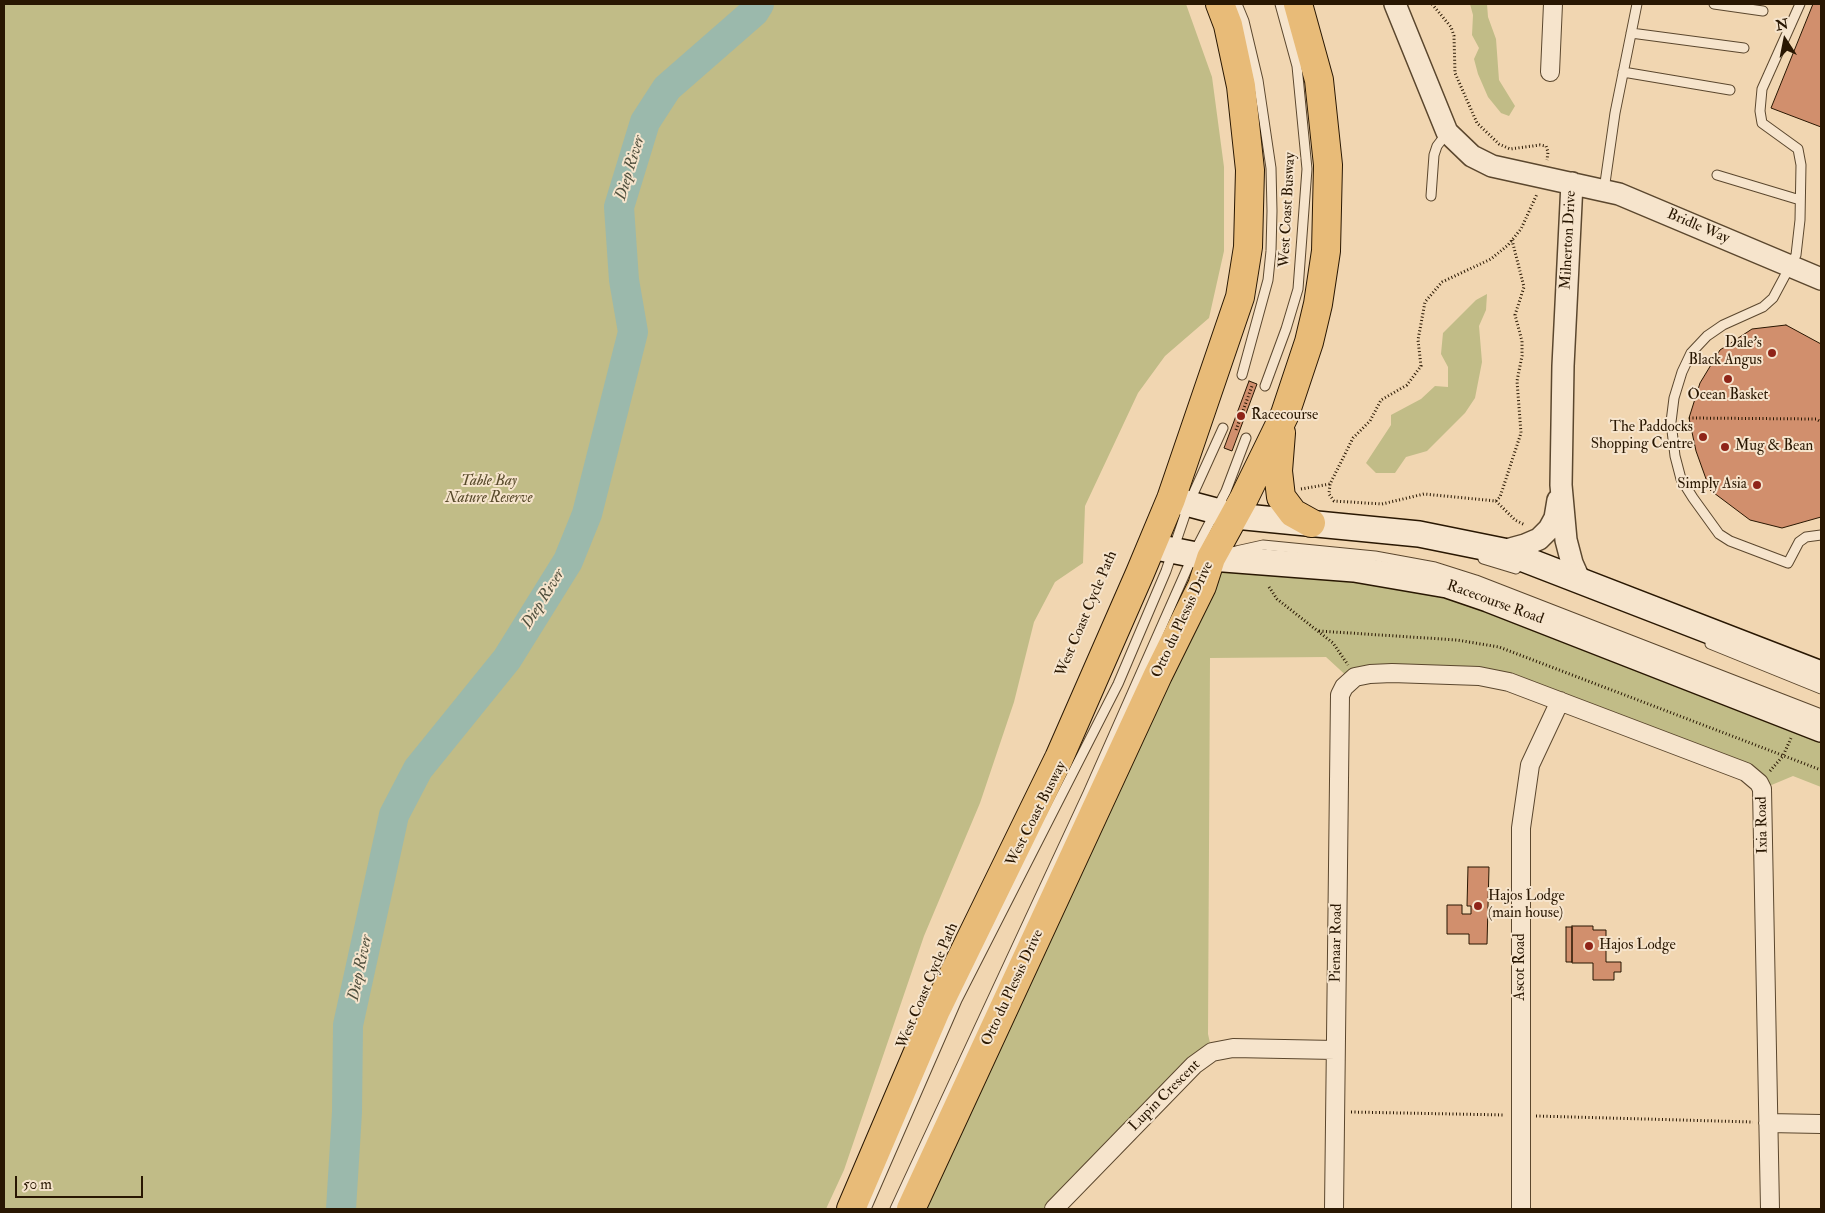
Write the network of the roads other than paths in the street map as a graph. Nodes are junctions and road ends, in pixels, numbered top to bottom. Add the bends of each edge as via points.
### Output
1 (1220, 4) edge
2 (1237, 4) edge
3 (1280, 4) edge
4 (1298, 4) edge
5 (1395, 4) edge
6 (1553, 4) edge
7 (1637, 4) edge
8 (1714, 4) edge
9 (1800, 4) edge
10 (1763, 11) dead end
11 (1631, 33) junction
12 (1744, 48) dead end
13 (1550, 72) dead end
14 (1623, 72) junction
15 (1730, 90) dead end
16 (1447, 132) junction
17 (1717, 175) dead end
18 (1572, 184) junction
19 (1604, 190) junction
20 (1430, 196) dead end
21 (1800, 200) junction
22 (1791, 266) junction
23 (1821, 279) edge
24 (1242, 375) dead end
25 (1265, 386) dead end
26 (1285, 414) junction
27 (1223, 428) dead end
28 (1246, 438) dead end
29 (1561, 485) junction
30 (1180, 501) junction
31 (1226, 513) junction
32 (1305, 528) junction
33 (1821, 535) edge
34 (1183, 551) junction
35 (1504, 551) junction
36 (1467, 554) dead end
37 (1527, 572) dead end
38 (1577, 587) junction
39 (1701, 641) dead end
40 (1810, 665) edge
41 (1821, 674) edge
42 (1353, 679) joint
43 (1821, 689) edge
44 (1560, 702) junction
45 (1821, 714) edge
46 (1821, 729) edge
47 (1336, 1050) junction
48 (1768, 1123) junction
49 (1821, 1124) edge
50 (851, 1209) edge
51 (866, 1209) edge
52 (895, 1209) edge
53 (911, 1209) edge
54 (1054, 1209) edge
55 (1334, 1209) edge
56 (1521, 1209) edge
57 (1770, 1209) edge

1 - 30 main road, Otto du Plessis Drive via 1228,24 1241,86 1250,170 1248,247 1240,297
2 - 24 lane, West Coast Busway via 1258,80 1271,168 1272,211 1268,280
3 - 25 lane, West Coast Busway via 1297,66 1307,168 1298,289
4 - 26 main road, Otto du Plessis Drive via 1319,80 1328,165 1326,252 1309,342
5 - 16 street, Milnerton Drive
6 - 13 street
7 - 11 lane
8 - 10 lane
9 - 21 lane via 1762,88 1760,111 1762,123 1798,149
11 - 12 lane
11 - 14 lane
14 - 15 lane
14 - 19 lane
16 - 18 street, Milnerton Drive via 1472,156 1492,166
16 - 20 lane via 1434,155
17 - 21 lane
18 - 19 street, Bridle Way
18 - 29 street, Milnerton Drive
19 - 22 street, Bridle Way
21 - 22 lane via 1796,255
22 - 23 street, Bridle Way
22 - 33 lane via 1774,298 1723,325 1691,353 1674,398 1671,422 1681,479 1719,534 1788,564 1798,542
26 - 31 main road, Otto du Plessis Drive
26 - 32 main road via 1278,449 1280,492 1286,506
27 - 30 lane
28 - 31 lane
29 - 35 street, Milnerton Drive via 1555,518 1549,528 1532,542
29 - 38 street, Milnerton Drive via 1566,540
30 - 31 main road
30 - 34 main road, Otto du Plessis Drive
31 - 32 main road
31 - 34 main road, Otto du Plessis Drive
32 - 35 main road via 1419,534
34 - 45 lane via 1263,545 1375,556 1436,567
34 - 46 main road, Racecourse Road via 1354,568 1447,585
34 - 50 main road, Otto du Plessis Drive via 1059,758 936,1010
34 - 51 lane, West Coast Busway via 957,1000
34 - 52 lane via 1088,793
34 - 53 main road, Otto du Plessis Drive via 1202,586 1158,674
35 - 38 main road
36 - 37 lane
38 - 40 main road
39 - 43 lane
40 - 41 main road
42 - 44 street, Ixia Road via 1392,673 1479,676 1531,689
42 - 47 street, Pienaar Road via 1340,694
44 - 48 street, Ixia Road via 1746,772 1762,789
44 - 56 street, Ascot Road via 1530,765 1520,828
47 - 54 street, Lupin Crescent via 1233,1048 1212,1052 1194,1065
47 - 55 street, Pienaar Road
48 - 49 street
48 - 57 street, Ixia Road

